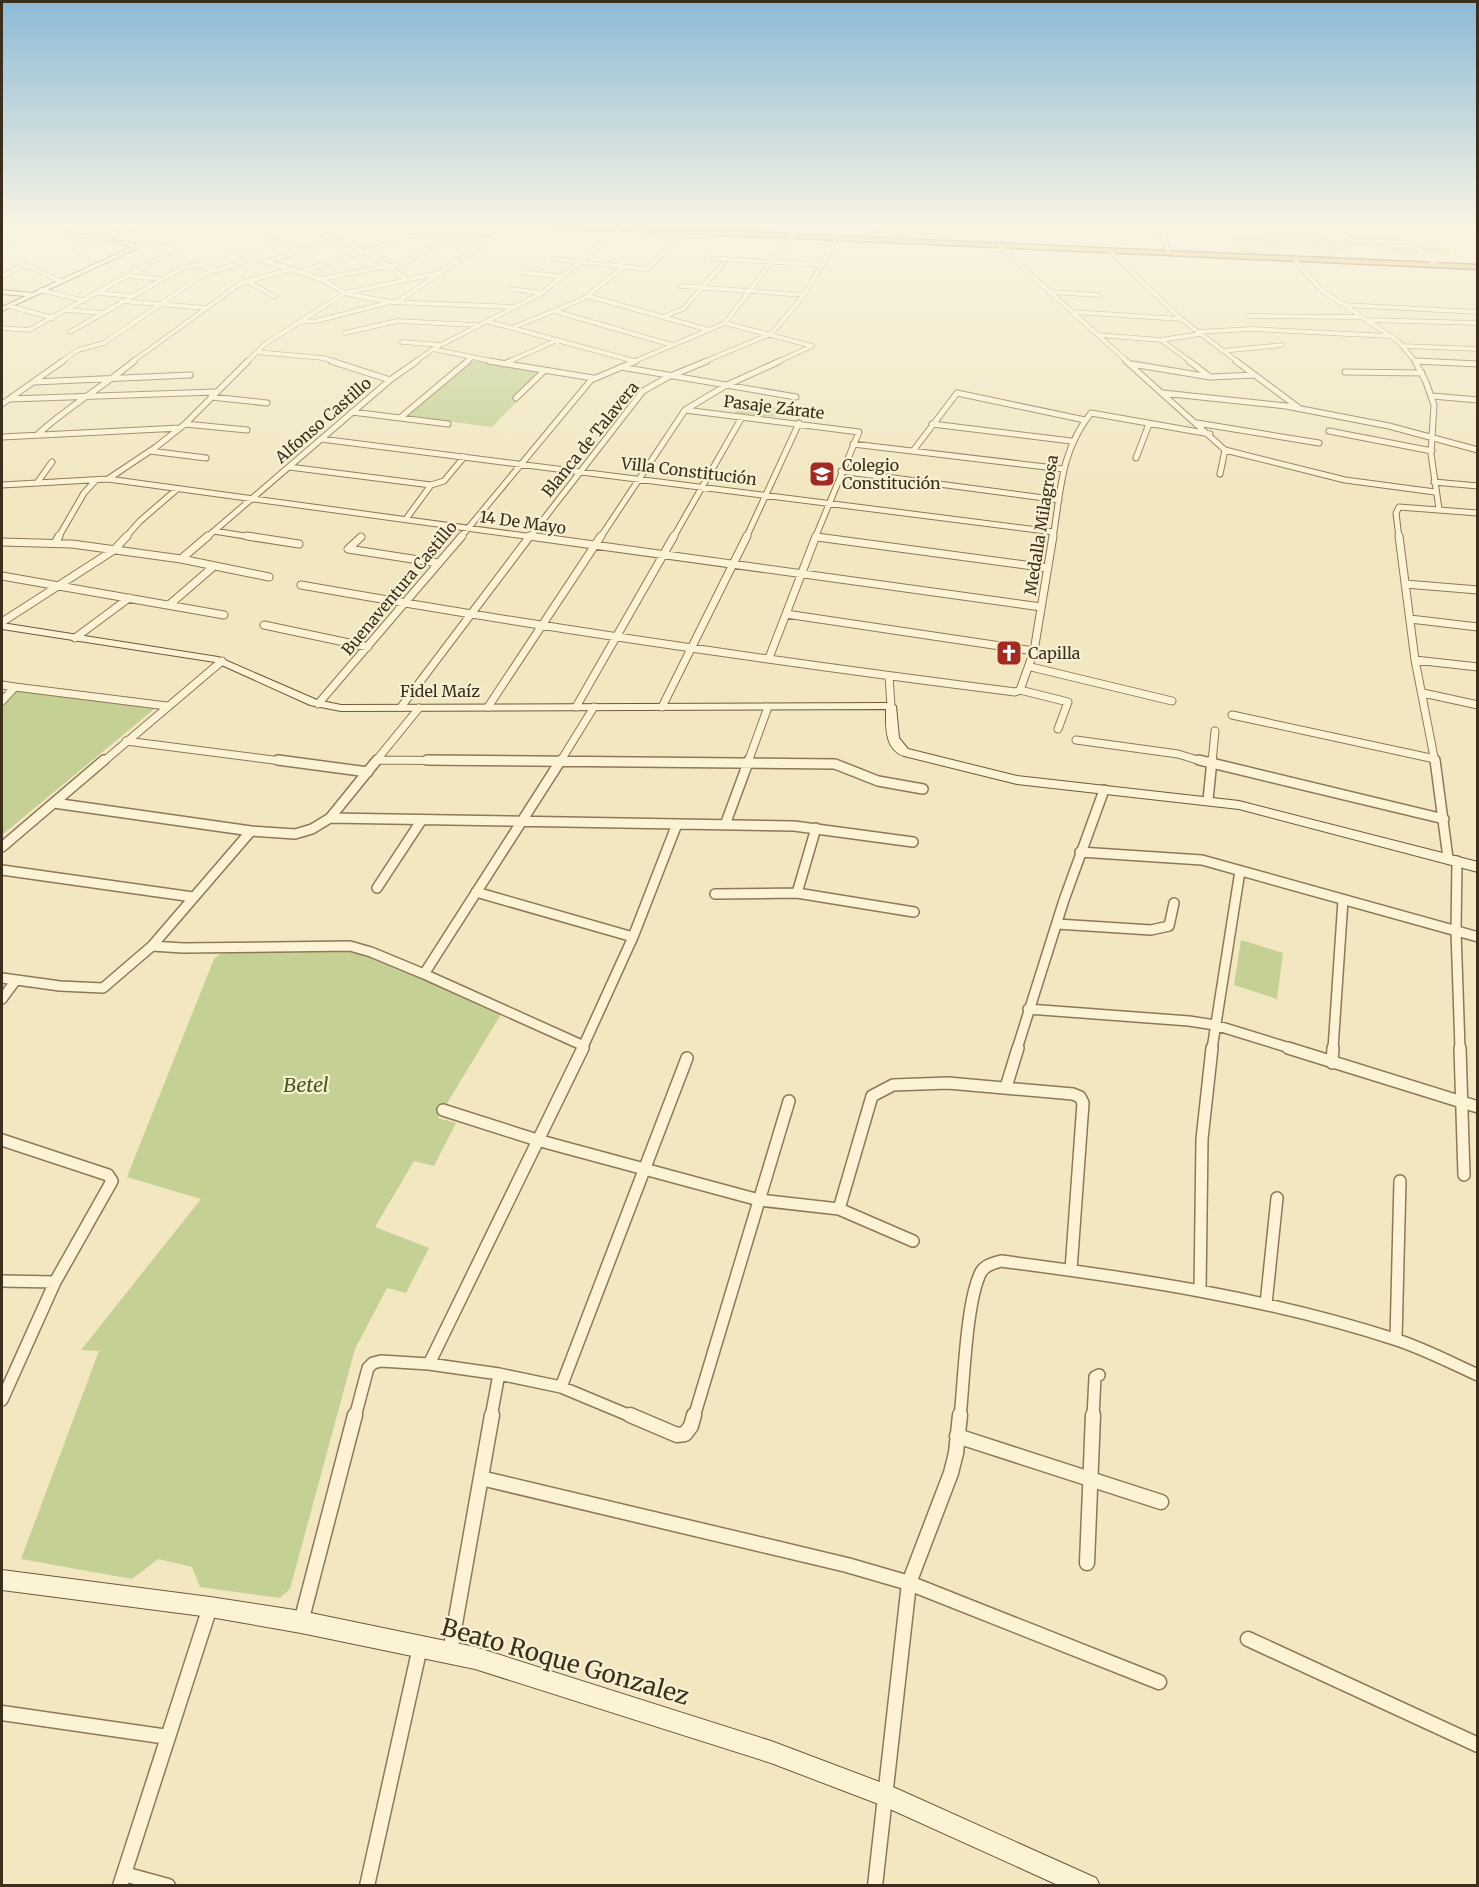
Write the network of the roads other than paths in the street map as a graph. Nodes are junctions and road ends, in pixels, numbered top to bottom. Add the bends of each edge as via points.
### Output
1 (35, 313) edge
2 (62, 313) edge
3 (102, 313) edge
4 (148, 313) edge
5 (199, 313) edge
6 (312, 313) edge
7 (349, 313) edge
8 (396, 313) edge
9 (502, 313) edge
10 (549, 313) edge
11 (561, 313) edge
12 (648, 313) edge
13 (673, 313) edge
14 (733, 313) edge
15 (789, 313) edge
16 (1074, 313) edge
17 (1089, 313) edge
18 (1175, 313) edge
19 (1354, 313) edge
20 (1248, 316) dead end
21 (662, 317) junction
22 (53, 318) junction
23 (1181, 319) junction
24 (1363, 319) junction
25 (397, 321) junction
26 (486, 321) junction
27 (298, 322) junction
28 (1478, 322) edge
29 (725, 323) junction
30 (478, 325) junction
31 (2, 328) edge
32 (512, 328) junction
33 (710, 330) junction
34 (70, 332) dead end
35 (345, 333) dead end
36 (1198, 333) junction
37 (771, 334) junction
38 (1098, 335) junction
39 (1390, 336) junction
40 (557, 340) junction
41 (1161, 340) junction
42 (402, 342) dead end
43 (440, 345) junction
44 (672, 345) junction
45 (1282, 345) dead end
46 (1403, 346) junction
47 (433, 349) junction
48 (1478, 349) edge
49 (1222, 351) junction
50 (256, 352) junction
51 (472, 357) junction
52 (634, 361) junction
53 (1415, 361) junction
54 (504, 364) junction
55 (1132, 364) junction
56 (1478, 364) edge
57 (620, 367) junction
58 (544, 370) junction
59 (1345, 372) dead end
60 (1422, 374) junction
61 (190, 375) dead end
62 (1255, 375) junction
63 (115, 377) junction
64 (668, 377) junction
65 (1210, 377) junction
66 (593, 378) junction
67 (390, 380) junction
68 (34, 382) junction
69 (725, 386) junction
70 (1163, 393) junction
71 (87, 395) junction
72 (213, 395) junction
73 (1432, 396) junction
74 (796, 397) dead end
75 (516, 398) dead end
76 (10, 399) junction
77 (1478, 400) edge
78 (267, 403) dead end
79 (2, 404) edge
80 (685, 410) junction
81 (1301, 410) junction
82 (352, 412) junction
83 (742, 417) junction
84 (400, 418) junction
85 (1085, 420) junction
86 (799, 423) junction
87 (1197, 423) junction
88 (185, 424) junction
89 (448, 424) dead end
90 (932, 424) junction
91 (1149, 424) junction
92 (180, 428) junction
93 (247, 430) dead end
94 (1329, 431) dead end
95 (1210, 434) junction
96 (37, 435) junction
97 (2, 437) edge
98 (1431, 437) junction
99 (321, 439) junction
100 (1071, 441) junction
101 (1319, 442) dead end
102 (853, 444) junction
103 (1225, 450) junction
104 (1431, 450) junction
105 (1478, 450) edge
106 (150, 451) junction
107 (913, 452) junction
108 (464, 457) junction
109 (206, 458) dead end
110 (1136, 458) dead end
111 (52, 462) dead end
112 (520, 463) junction
113 (289, 467) junction
114 (1063, 469) junction
115 (579, 471) junction
116 (841, 471) junction
117 (1220, 474) dead end
118 (640, 478) junction
119 (96, 480) junction
120 (108, 480) junction
121 (1434, 482) junction
122 (37, 483) junction
123 (2, 485) edge
124 (431, 485) junction
125 (1478, 486) edge
126 (701, 487) junction
127 (176, 490) junction
128 (1435, 492) junction
129 (767, 495) junction
130 (255, 498) junction
131 (1059, 500) junction
132 (830, 502) junction
133 (1439, 509) junction
134 (1478, 513) edge
135 (405, 519) junction
136 (466, 528) junction
137 (214, 531) junction
138 (1054, 532) junction
139 (361, 537) dead end
140 (529, 537) junction
141 (817, 537) junction
142 (2, 542) edge
143 (56, 543) junction
144 (299, 544) dead end
145 (595, 546) junction
146 (114, 550) junction
147 (662, 555) junction
148 (181, 559) junction
149 (438, 563) junction
150 (731, 564) junction
151 (213, 567) junction
152 (1048, 568) junction
153 (801, 573) junction
154 (2, 576) edge
155 (269, 577) dead end
156 (1405, 584) junction
157 (58, 585) junction
158 (301, 585) dead end
159 (1478, 590) edge
160 (129, 598) junction
161 (406, 603) junction
162 (169, 605) junction
163 (1041, 608) junction
164 (473, 613) junction
165 (786, 614) junction
166 (224, 615) dead end
167 (1410, 619) junction
168 (542, 623) junction
169 (2, 624) edge
170 (264, 625) dead end
171 (1478, 627) edge
172 (617, 634) junction
173 (75, 638) junction
174 (368, 646) junction
175 (691, 646) junction
176 (1034, 651) junction
177 (769, 658) junction
178 (1415, 660) junction
179 (222, 661) junction
180 (1030, 667) junction
181 (1478, 667) edge
182 (889, 676) junction
183 (2, 685) edge
184 (15, 687) junction
185 (1018, 691) junction
186 (1423, 693) junction
187 (1172, 700) dead end
188 (2, 701) edge
189 (318, 704) junction
190 (1478, 705) edge
191 (168, 706) junction
192 (891, 706) junction
193 (401, 707) junction
194 (488, 707) junction
195 (576, 707) junction
196 (594, 707) junction
197 (662, 707) junction
198 (768, 707) junction
199 (418, 708) junction
200 (1232, 715) dead end
201 (1058, 729) dead end
202 (1215, 731) dead end
203 (1076, 740) dead end
204 (126, 741) junction
205 (1435, 759) junction
206 (378, 760) junction
207 (562, 761) junction
208 (747, 763) junction
209 (1211, 764) junction
210 (368, 772) junction
211 (923, 789) dead end
212 (1104, 790) junction
213 (1208, 800) junction
214 (54, 803) junction
215 (330, 818) junction
216 (1444, 819) junction
217 (421, 821) junction
218 (523, 822) junction
219 (676, 824) junction
220 (725, 825) junction
221 (816, 828) junction
222 (251, 831) junction
223 (913, 842) dead end
224 (2, 847) edge
225 (1080, 852) junction
226 (1452, 860) junction
227 (1478, 867) edge
228 (2, 870) edge
229 (1240, 871) junction
230 (377, 888) dead end
231 (476, 892) junction
232 (797, 893) junction
233 (715, 894) dead end
234 (193, 897) junction
235 (1343, 900) junction
236 (1174, 903) dead end
237 (914, 912) dead end
238 (1058, 924) junction
239 (1456, 931) junction
240 (633, 937) junction
241 (1478, 937) edge
242 (152, 946) junction
243 (424, 974) junction
244 (2, 978) edge
245 (16, 980) junction
246 (2, 999) edge
247 (1028, 1009) junction
248 (1215, 1025) junction
249 (584, 1046) junction
250 (687, 1058) dead end
251 (1332, 1063) junction
252 (1006, 1088) junction
253 (789, 1101) dead end
254 (1461, 1103) junction
255 (1478, 1107) edge
256 (443, 1110) dead end
257 (2, 1140) edge
258 (537, 1140) junction
259 (645, 1169) junction
260 (1464, 1175) dead end
261 (1400, 1181) dead end
262 (1277, 1198) dead end
263 (759, 1200) junction
264 (838, 1209) junction
265 (913, 1241) dead end
266 (1071, 1270) junction
267 (2, 1281) edge
268 (55, 1282) junction
269 (1200, 1291) junction
270 (1266, 1304) junction
271 (1396, 1340) junction
272 (429, 1364) junction
273 (499, 1374) junction
274 (1099, 1376) dead end
275 (1478, 1376) edge
276 (5, 1387) edge
277 (561, 1387) junction
278 (2, 1400) edge
279 (957, 1436) junction
280 (482, 1478) junction
281 (1091, 1479) junction
282 (1161, 1502) dead end
283 (1087, 1563) dead end
284 (2, 1580) edge
285 (909, 1582) junction
286 (210, 1607) junction
287 (301, 1622) junction
288 (1248, 1639) dead end
289 (420, 1647) junction
290 (450, 1652) junction
291 (1160, 1682) dead end
292 (2, 1713) edge
293 (168, 1737) junction
294 (1478, 1745) edge
295 (885, 1795) junction
296 (122, 1880) edge
297 (168, 1886) edge
298 (367, 1886) edge
299 (875, 1886) edge
300 (1088, 1886) edge

1 - 22 street
2 - 22 street
3 - 34 street
4 - 68 street via 104,343 78,350
5 - 63 street
6 - 27 street
7 - 27 street
8 - 25 street
9 - 26 street, Alfonso Castillo
10 - 32 street
11 - 44 street
12 - 21 street
13 - 21 street
14 - 29 street, Buenaventura Castillo
15 - 37 street, Blanca de Talavera
16 - 38 street
17 - 23 street
18 - 23 street
19 - 24 street
20 - 24 street
21 - 33 street
22 - 31 street via 26,331
23 - 36 street
24 - 28 street
24 - 39 street
25 - 30 street
25 - 35 street
26 - 30 street, Alfonso Castillo
26 - 32 street
27 - 50 street
29 - 33 street, Buenaventura Castillo
29 - 37 street
30 - 43 street, Alfonso Castillo
32 - 40 street
33 - 44 street, Buenaventura Castillo
36 - 39 street via 1252,329
36 - 41 street
36 - 49 street
37 - 64 street, Blanca de Talavera
37 - 69 street via 812,346
38 - 41 street
38 - 55 street
39 - 46 street
40 - 52 street
40 - 54 street
41 - 65 street
42 - 43 street
43 - 47 street, Alfonso Castillo
44 - 52 street, Buenaventura Castillo
45 - 49 street
46 - 48 street
46 - 53 street
47 - 51 street
47 - 67 street, Alfonso Castillo
49 - 62 street
50 - 67 street via 323,358
50 - 72 street
51 - 54 street
51 - 84 street
52 - 57 street, Buenaventura Castillo
53 - 56 street
53 - 60 street
54 - 58 street
55 - 65 street
55 - 70 street
57 - 64 street
57 - 66 street, Buenaventura Castillo
58 - 66 street
58 - 75 street
59 - 60 street
60 - 73 street
61 - 63 street
62 - 65 street
62 - 81 street
63 - 68 street
63 - 71 street
64 - 69 street
64 - 115 street, Blanca de Talavera via 643,391
66 - 112 street, Buenaventura Castillo
67 - 82 street, Alfonso Castillo
68 - 76 street
69 - 74 street
69 - 80 street
70 - 81 street
70 - 87 street
71 - 72 street
71 - 76 street
71 - 96 street
72 - 78 street
72 - 88 street
73 - 77 street
73 - 98 street via 1435,407
76 - 79 street
80 - 83 street, Pasaje Zárate
80 - 118 street
81 - 98 street
82 - 84 street
82 - 99 street, Alfonso Castillo
83 - 86 street, Pasaje Zárate
83 - 126 street
84 - 89 street
85 - 90 street via 957,393
85 - 91 street via 1095,413
85 - 100 street, Medalla Milagrosa
86 - 102 street, Pasaje Zárate via 859,432
86 - 129 street
87 - 95 street
87 - 101 street
88 - 92 street
88 - 93 street
90 - 100 street
90 - 107 street
91 - 95 street
91 - 110 street
92 - 96 street
92 - 106 street
94 - 104 street
95 - 103 street
96 - 97 street
98 - 104 street
98 - 105 street
99 - 108 street, Villa Constitución
99 - 113 street, Alfonso Castillo
100 - 114 street, Medalla Milagrosa
102 - 107 street
102 - 116 street
103 - 117 street
103 - 128 street via 1345,480
104 - 121 street
106 - 109 street
106 - 120 street
107 - 114 street
108 - 112 street, Villa Constitución
108 - 124 street via 444,482
111 - 122 street
112 - 115 street, Villa Constitución
112 - 136 street, Buenaventura Castillo
113 - 124 street
113 - 130 street, Alfonso Castillo
114 - 131 street, Medalla Milagrosa
115 - 118 street, Villa Constitución
115 - 140 street, Blanca de Talavera
116 - 131 street
116 - 132 street
118 - 126 street, Villa Constitución
118 - 145 street
119 - 120 street, 14 De Mayo
119 - 122 street, 14 De Mayo
119 - 143 street via 84,493
120 - 127 street, 14 De Mayo
121 - 125 street
121 - 128 street
122 - 123 street, 14 De Mayo
124 - 135 street
126 - 129 street, Villa Constitución
126 - 147 street
127 - 130 street, 14 De Mayo
127 - 146 street
128 - 133 street
129 - 132 street, Villa Constitución
129 - 150 street
130 - 135 street, 14 De Mayo
130 - 137 street, Alfonso Castillo
131 - 138 street, Medalla Milagrosa
132 - 138 street, Villa Constitución
132 - 141 street
133 - 134 street
133 - 156 street via 1404,506 1396,513
135 - 136 street, 14 De Mayo
136 - 140 street, 14 De Mayo
136 - 149 street, Buenaventura Castillo
137 - 144 street
137 - 148 street, Alfonso Castillo
138 - 152 street, Medalla Milagrosa
139 - 149 street via 348,549
140 - 145 street, 14 De Mayo
140 - 164 street, Blanca de Talavera
141 - 152 street
141 - 153 street
142 - 143 street
143 - 146 street
145 - 147 street, 14 De Mayo
145 - 168 street
146 - 148 street
146 - 157 street
147 - 150 street, 14 De Mayo
147 - 172 street
148 - 151 street
149 - 161 street, Buenaventura Castillo
150 - 153 street, 14 De Mayo
150 - 175 street
151 - 155 street
151 - 162 street
152 - 163 street, Medalla Milagrosa
153 - 163 street, 14 De Mayo
153 - 165 street
154 - 157 street
156 - 159 street
156 - 167 street
157 - 160 street
157 - 169 street
158 - 161 street
160 - 162 street
160 - 173 street
161 - 164 street
161 - 174 street, Buenaventura Castillo
162 - 166 street
163 - 176 street, Medalla Milagrosa
164 - 168 street
164 - 193 street, Blanca de Talavera
165 - 176 street
165 - 177 street
167 - 171 street
167 - 178 street
168 - 172 street
168 - 194 street
169 - 173 street, Fidel Maíz
170 - 174 street
172 - 175 street
172 - 195 street
173 - 179 street, Fidel Maíz
174 - 189 street, Buenaventura Castillo
175 - 177 street
175 - 197 street
176 - 180 street, Medalla Milagrosa
177 - 182 street
178 - 181 street
178 - 186 street
179 - 189 street, Fidel Maíz
179 - 191 street
180 - 185 street, Medalla Milagrosa
180 - 187 street
182 - 185 street
182 - 192 street
183 - 184 street
184 - 188 street
184 - 191 street
185 - 201 street via 1068,702
186 - 190 street
186 - 205 street
189 - 193 street, Fidel Maíz via 341,708
191 - 204 street
192 - 198 street, Fidel Maíz
192 - 212 street via 893,741 904,752 1017,780
193 - 199 street, Fidel Maíz
194 - 195 street, Fidel Maíz
194 - 199 street, Fidel Maíz
195 - 196 street, Fidel Maíz
196 - 197 street, Fidel Maíz
196 - 207 street
197 - 198 street, Fidel Maíz
198 - 208 street
199 - 206 street
200 - 205 street
202 - 209 street
203 - 209 street via 1178,754
204 - 210 street
204 - 214 street
205 - 216 street
206 - 207 street
206 - 210 street
207 - 208 street
207 - 218 street
208 - 211 street via 835,764 878,781
208 - 220 street
209 - 213 street
209 - 216 street
210 - 215 street
212 - 213 street
212 - 225 street
213 - 226 street via 1264,810
214 - 222 street
214 - 224 street
215 - 217 street
215 - 222 street via 303,833
216 - 226 street
217 - 218 street
217 - 230 street
218 - 219 street
218 - 231 street
219 - 220 street
219 - 240 street
220 - 221 street
221 - 223 street
221 - 232 street
222 - 234 street
225 - 229 street via 1184,857
225 - 238 street
226 - 227 street
226 - 239 street
228 - 234 street
229 - 235 street
229 - 248 street
231 - 240 street
231 - 243 street
232 - 233 street
232 - 237 street
234 - 242 street
235 - 239 street
235 - 251 street
236 - 238 street via 1169,926 1151,930
238 - 247 street
239 - 241 street
239 - 254 street
240 - 249 street
242 - 243 street via 350,946
242 - 245 street via 103,988
243 - 249 street
244 - 245 street
245 - 246 street
247 - 248 street
247 - 252 street
248 - 251 street
248 - 269 street via 1202,1147
249 - 258 street
250 - 259 street
251 - 254 street
252 - 264 street via 948,1083 893,1085 872,1096
252 - 266 street via 1073,1094 1083,1103
253 - 263 street
254 - 255 street
254 - 260 street
256 - 258 street
257 - 268 street via 108,1175 112,1181
258 - 259 street
258 - 272 street
259 - 263 street
259 - 277 street
261 - 271 street
262 - 270 street
263 - 264 street
263 - 277 street via 691,1426 685,1434 677,1435
264 - 265 street
266 - 269 street
266 - 279 street via 1001,1261 982,1270 972,1304
267 - 268 street
268 - 276 street
269 - 270 street
270 - 271 street
271 - 275 street
272 - 273 street
272 - 287 street via 381,1361 368,1368
273 - 277 street
273 - 280 street
274 - 281 street via 1095,1377
276 - 278 street
279 - 281 street
279 - 285 street via 951,1473
280 - 285 street
280 - 290 street
281 - 282 street
281 - 283 street
284 - 286 street, Beato Roque Gonzalez
285 - 291 street
285 - 295 street
286 - 287 street, Beato Roque Gonzalez
286 - 293 street
287 - 289 street, Beato Roque Gonzalez
288 - 294 street
289 - 290 street, Beato Roque Gonzalez
289 - 298 street
290 - 295 street, Beato Roque Gonzalez via 759,1748
292 - 293 street
293 - 296 street
295 - 299 street
295 - 300 street, Beato Roque Gonzalez
296 - 297 street

